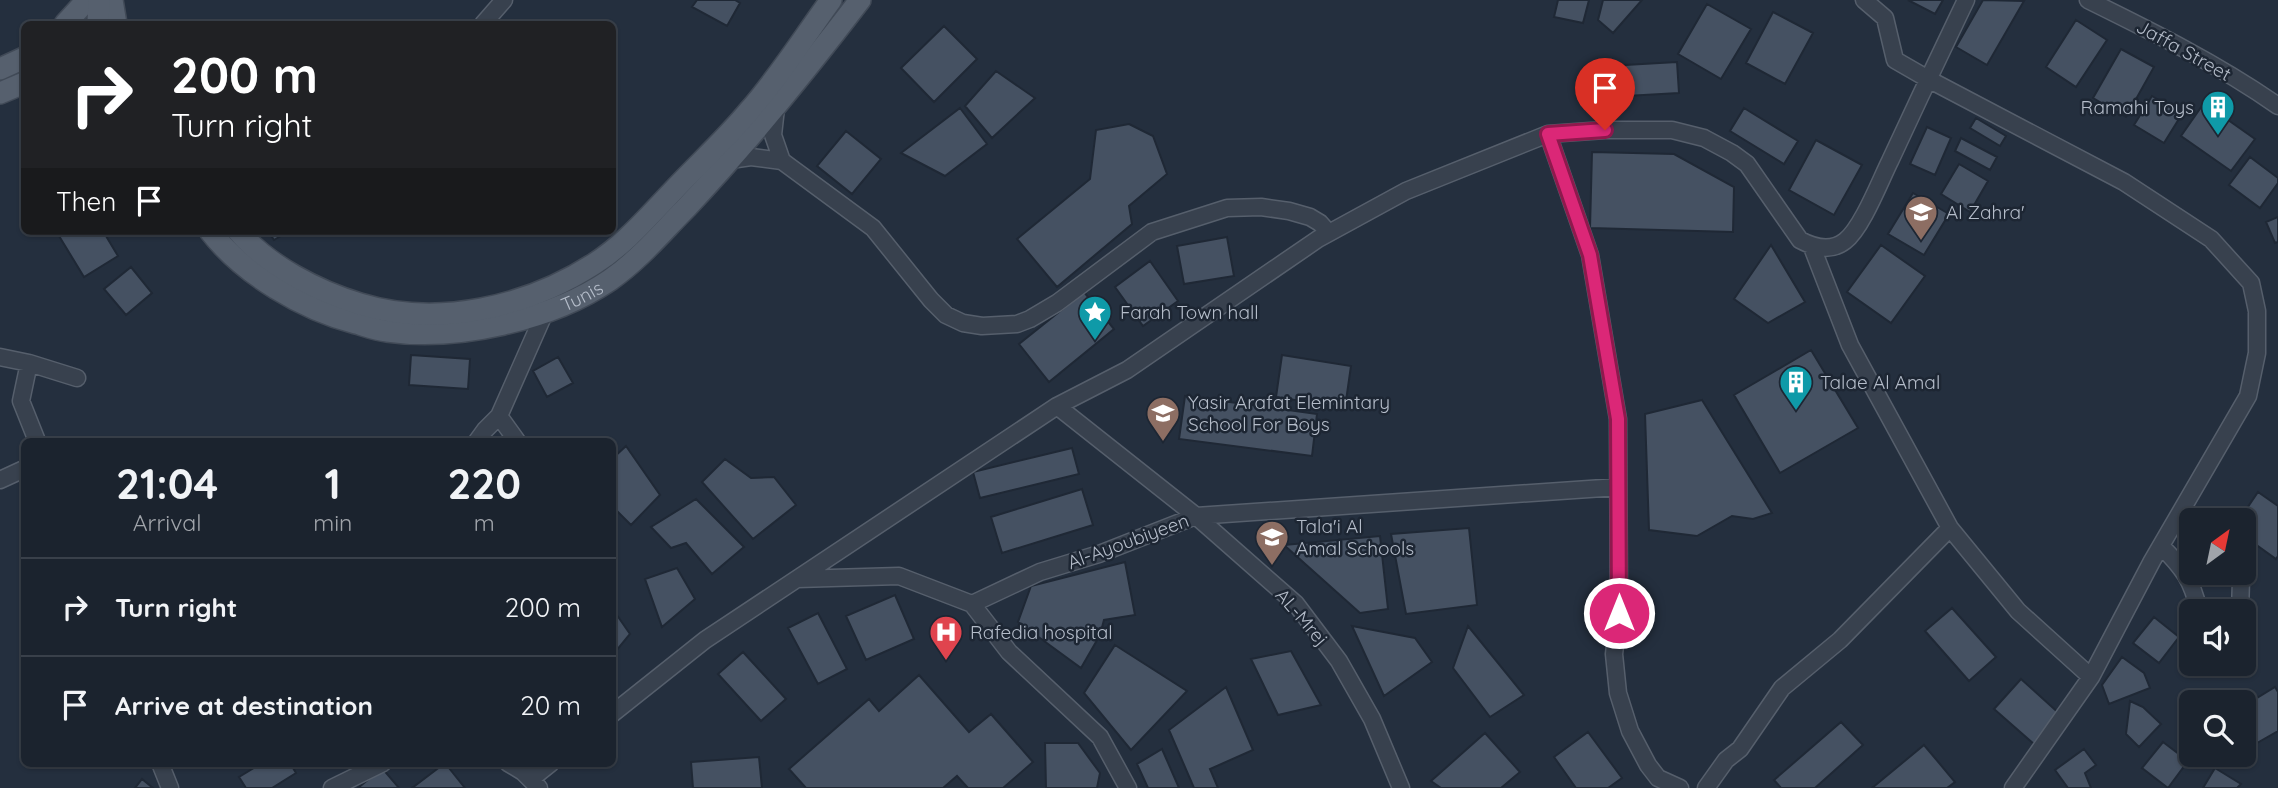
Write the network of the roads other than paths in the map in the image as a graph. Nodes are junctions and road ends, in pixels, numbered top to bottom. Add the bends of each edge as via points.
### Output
1 (87, 0) edge
2 (99, 0) edge
3 (112, 0) edge
4 (505, 0) edge
5 (831, 0) edge
6 (860, 0) edge
7 (1864, 0) edge
8 (1966, 0) edge
9 (2088, 0) edge
10 (68, 21) edge
11 (98, 21) edge
12 (116, 21) edge
13 (486, 21) edge
14 (21, 59) edge
15 (0, 69) edge
16 (1928, 79) junction
17 (21, 84) edge
18 (0, 93) edge
19 (21, 100) edge
20 (0, 103) edge
21 (2278, 106) edge
22 (776, 108) junction
23 (1548, 134) junction
24 (730, 160) junction
25 (782, 161) junction
26 (1329, 233) junction
27 (215, 235) edge
28 (242, 235) edge
29 (1812, 247) junction
30 (545, 312) junction
31 (0, 357) edge
32 (29, 363) junction
33 (77, 378) dead end
34 (1057, 406) junction
35 (499, 416) junction
36 (36, 438) edge
37 (479, 438) edge
38 (515, 438) edge
39 (21, 470) edge
40 (0, 480) edge
41 (1618, 487) junction
42 (1196, 516) junction
43 (1950, 528) junction
44 (2161, 546) junction
45 (796, 579) junction
46 (2196, 599) edge
47 (972, 604) junction
48 (2091, 677) junction
49 (616, 711) edge
50 (162, 767) edge
51 (375, 767) edge
52 (513, 767) edge
53 (548, 767) edge
54 (1653, 783) edge
55 (535, 784) edge
56 (170, 788) edge
57 (332, 788) edge
58 (1128, 788) edge
59 (1401, 788) edge
60 (1680, 788) edge
61 (1706, 788) edge
62 (2013, 788) edge

1 - 10 main road
2 - 11 main road
3 - 12 main road
4 - 13 street
5 - 28 main road via 750,111 627,239 594,264 528,298 489,309 451,312 377,309 309,282
6 - 22 main road, Tunis
7 - 16 street via 1885,18 1895,60
8 - 16 street
9 - 21 street, Jaffa Street via 2167,38
14 - 15 main road
16 - 29 street via 1868,207 1848,239 1837,246
16 - 44 street via 2124,182 2211,239 2251,283 2257,311 2257,353 2248,396
17 - 18 main road
19 - 20 main road
22 - 24 main road, Tunis
22 - 25 street via 773,135
23 - 26 street via 1406,191
23 - 29 street via 1672,130 1704,138 1747,164 1793,233
23 - 41 street via 1590,255 1618,419
24 - 25 street
24 - 30 main road, Tunis via 644,252 610,279
25 - 26 street via 873,228 946,315 982,326 1030,319 1152,232 1227,208 1289,211 1310,217
26 - 34 street via 1126,370
27 - 30 main road, Tunis via 241,262 306,306 386,331 427,334 481,328
29 - 43 street via 1850,345
30 - 35 street
31 - 32 street
32 - 33 street
32 - 36 street via 21,401
34 - 42 street, AL-Mrej
34 - 45 street
35 - 37 street
35 - 38 street
39 - 40 street
41 - 42 street, Al-Ayoubiyeen
41 - 54 street via 1615,674 1623,712
42 - 47 street, Al-Ayoubiyeen via 1041,572
42 - 59 street, AL-Mrej via 1296,604 1332,651 1372,719
43 - 48 street via 2018,611
43 - 61 street via 1840,640 1782,688
44 - 46 street via 2184,569
44 - 48 street
45 - 47 street via 899,576
45 - 49 street via 705,640
47 - 58 street via 1009,652 1100,737
48 - 62 street
50 - 56 street
51 - 57 street
52 - 55 street
53 - 55 street
54 - 60 street

